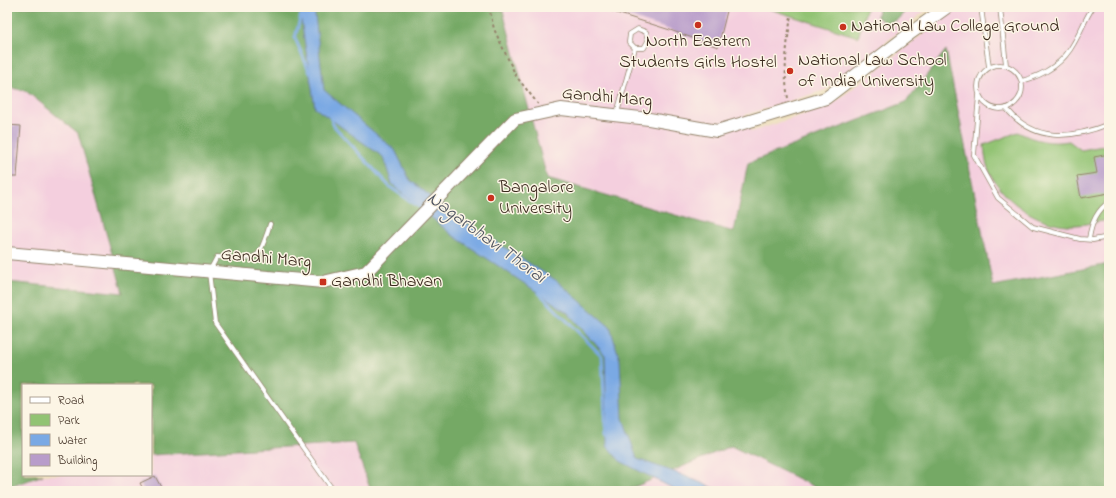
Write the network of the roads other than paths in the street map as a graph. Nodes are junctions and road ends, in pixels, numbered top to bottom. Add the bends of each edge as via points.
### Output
1 (947, 7) edge
2 (981, 7) edge
3 (1000, 7) edge
4 (1093, 7) edge
5 (635, 48) junction
6 (1006, 65) junction
7 (989, 67) junction
8 (1022, 81) junction
9 (979, 94) junction
10 (1006, 108) junction
11 (616, 115) junction
12 (1109, 124) edge
13 (1109, 202) edge
14 (270, 224) dead end
15 (1109, 237) edge
16 (1089, 239) junction
17 (7, 253) edge
18 (209, 272) junction
19 (333, 491) edge

1 - 11 main road, Gandhi Marg via 826,98 717,131
2 - 7 lane
3 - 6 lane
4 - 8 lane via 1069,52 1062,60 1047,72
5 - 5 lane via 629,42 630,34 638,29 646,32 648,41 644,48
5 - 11 lane
6 - 7 lane
6 - 8 lane via 1014,69
7 - 9 lane via 980,77
8 - 10 lane via 1021,95 1014,104
9 - 10 lane via 991,107
9 - 16 lane via 974,155 998,198 1033,227
10 - 12 lane via 1022,124 1037,132 1054,136 1088,131
11 - 18 main road, Gandhi Marg via 561,109 515,119 366,272 323,282
13 - 16 lane via 1095,216
14 - 18 lane via 259,253 252,257 217,257
15 - 16 lane
17 - 18 main road, Gandhi Marg
18 - 19 lane via 215,323

